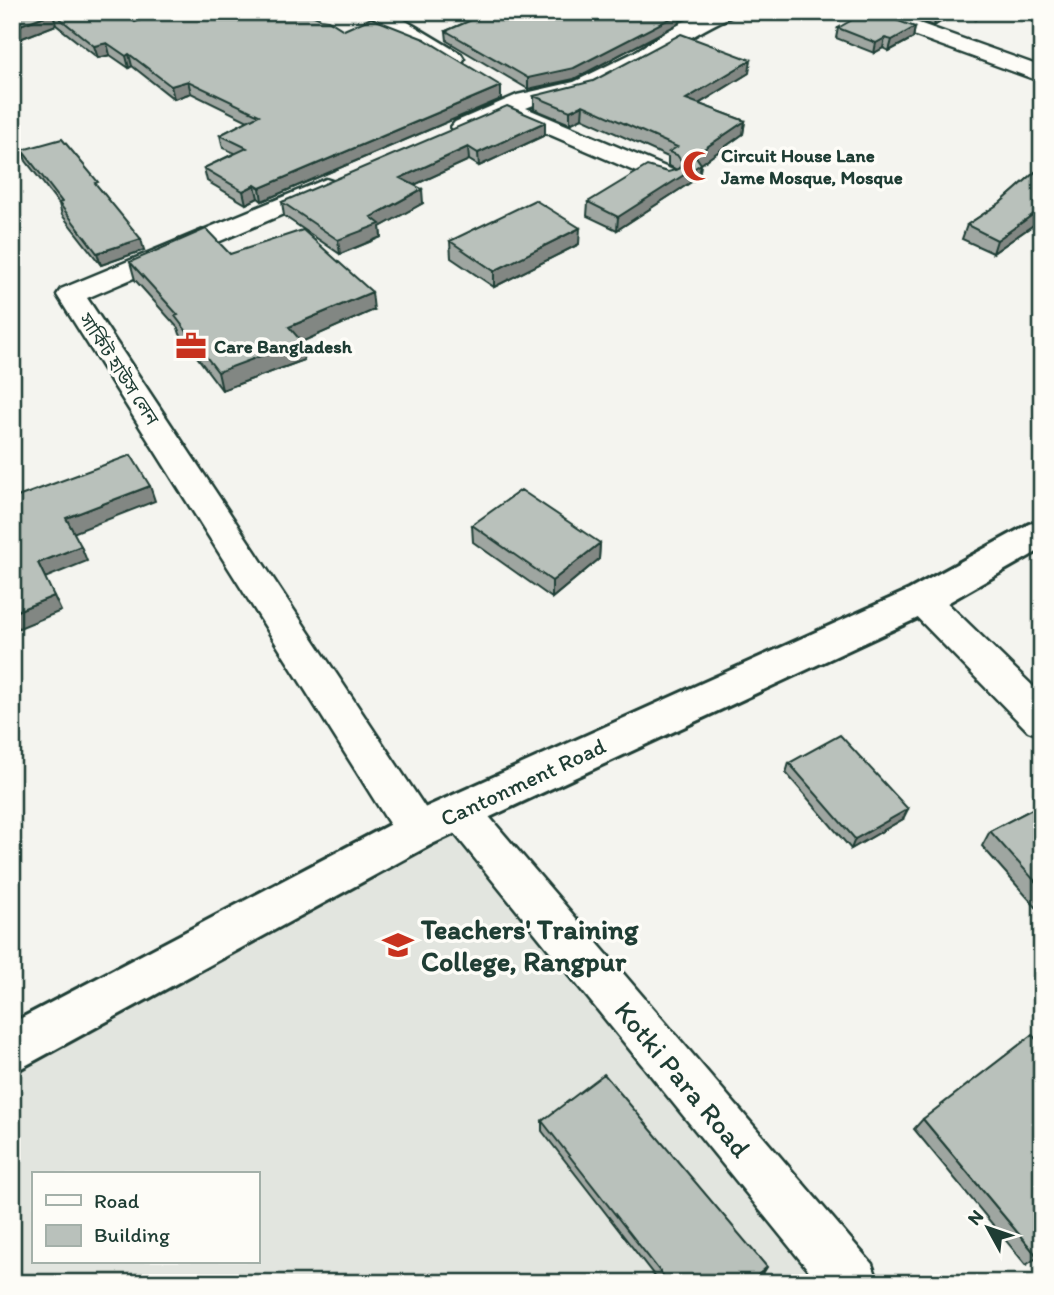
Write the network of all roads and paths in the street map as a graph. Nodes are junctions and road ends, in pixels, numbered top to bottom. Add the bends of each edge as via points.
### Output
1 (376, 12) edge
2 (724, 12) edge
3 (868, 12) edge
4 (473, 71) edge
5 (1042, 75) edge
6 (512, 99) junction
7 (432, 141) edge
8 (357, 174) edge
9 (666, 176) edge
10 (1042, 533) edge
11 (922, 600) junction
12 (1042, 720) edge
13 (460, 811) junction
14 (417, 831) junction
15 (12, 1049) edge
16 (853, 1283) edge

1 - 4 street
2 - 6 street via 581,87
3 - 5 street
6 - 7 street
6 - 9 street
8 - 14 street, সার্কিট হাউস লেন via 71,295
10 - 11 main road, Cantonment Road
11 - 12 street
11 - 13 main road, Cantonment Road
13 - 14 main road, Cantonment Road
13 - 16 street, Kotki Para Road
14 - 15 main road, Cantonment Road

